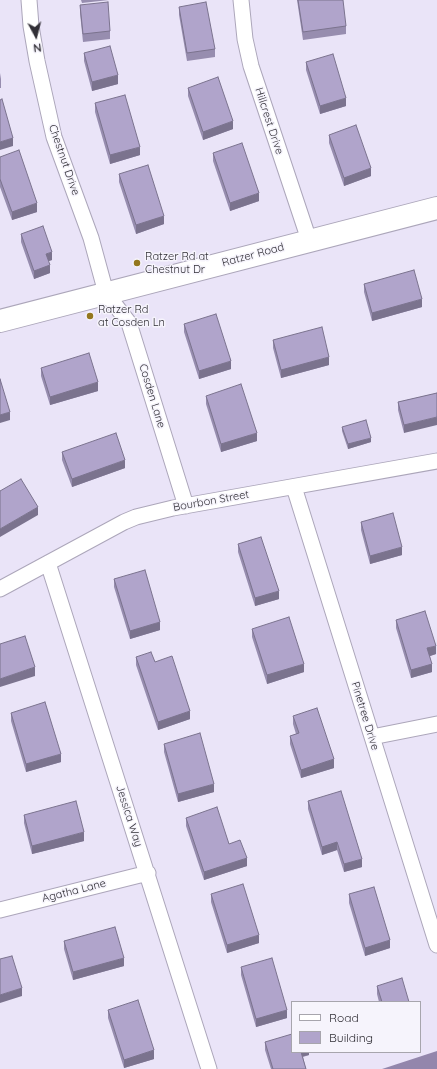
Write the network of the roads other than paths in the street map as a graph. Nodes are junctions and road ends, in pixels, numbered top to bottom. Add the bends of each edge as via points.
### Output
1 (29, 0) edge
2 (240, 0) edge
3 (437, 208) edge
4 (309, 240) junction
5 (106, 293) junction
6 (0, 321) edge
7 (437, 460) edge
8 (294, 486) junction
9 (186, 506) junction
10 (48, 563) junction
11 (0, 589) edge
12 (437, 724) edge
13 (372, 737) junction
14 (148, 873) junction
15 (0, 910) edge
16 (437, 945) edge
17 (209, 1069) edge

1 - 5 street, Chestnut Drive via 37,61 54,137 91,238
2 - 4 street, Hillcrest Drive via 251,66
3 - 4 main road, Ratzer Road
4 - 5 main road, Ratzer Road
5 - 6 main road, Ratzer Road
5 - 9 street, Cosden Lane via 129,323
7 - 8 street, Bourbon Street
8 - 9 street, Bourbon Street
8 - 13 street, Pinetree Drive
9 - 10 street, Bourbon Street via 124,522
10 - 11 street, Bourbon Street
10 - 14 street, Jessica Way
12 - 13 street
13 - 16 street, Pinetree Drive
14 - 15 street, Agatha Lane
14 - 17 street, Jessica Way

